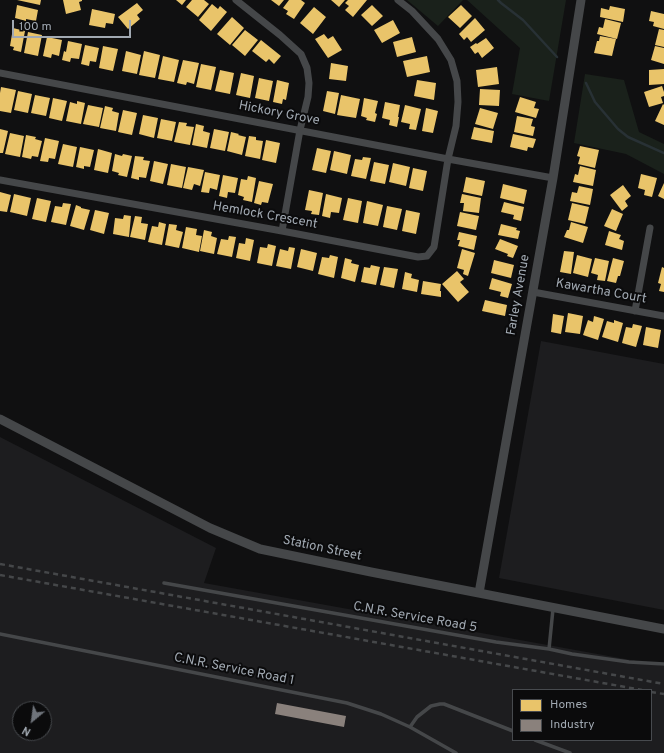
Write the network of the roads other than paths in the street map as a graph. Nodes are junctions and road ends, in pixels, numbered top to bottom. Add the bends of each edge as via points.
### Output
1 (236, 0) edge
2 (398, 0) edge
3 (581, 0) edge
4 (0, 72) edge
5 (300, 130) junction
6 (448, 159) junction
7 (553, 178) junction
8 (0, 180) edge
9 (650, 228) dead end
10 (282, 231) junction
11 (533, 292) junction
12 (635, 311) junction
13 (664, 316) edge
14 (0, 419) edge
15 (164, 584) dead end
16 (479, 593) junction
17 (553, 608) junction
18 (664, 629) edge
19 (0, 634) edge
20 (549, 649) junction
21 (664, 664) edge
22 (410, 727) junction
23 (512, 731) edge
24 (538, 741) edge
25 (456, 753) edge
26 (570, 753) edge

1 - 5 street via 301,54 307,68 309,83
2 - 6 street via 438,39 451,60 457,81 458,102 456,126
3 - 7 street, Farley Avenue
4 - 5 street, Hickory Grove
5 - 6 street, Hickory Grove
5 - 10 street
6 - 7 street, Hickory Grove
6 - 10 street, Hemlock Crescent via 434,247 427,256 418,257
7 - 11 street, Farley Avenue
8 - 10 street, Hemlock Crescent
9 - 12 street
11 - 12 street, Kawartha Court
11 - 16 street, Farley Avenue
12 - 13 street, Kawartha Court
14 - 16 street, Station Street via 210,528 260,549
15 - 20 lane, C.N.R. Service Road 5
16 - 17 street, Station Street
17 - 18 street, Station Street
17 - 20 lane
19 - 22 lane, C.N.R. Service Road 1 via 340,701 381,714
20 - 21 lane, C.N.R. Service Road 5 via 629,662
22 - 23 lane via 417,717 431,706 444,704
22 - 25 lane, C.N.R. Service Road 1
24 - 26 lane

